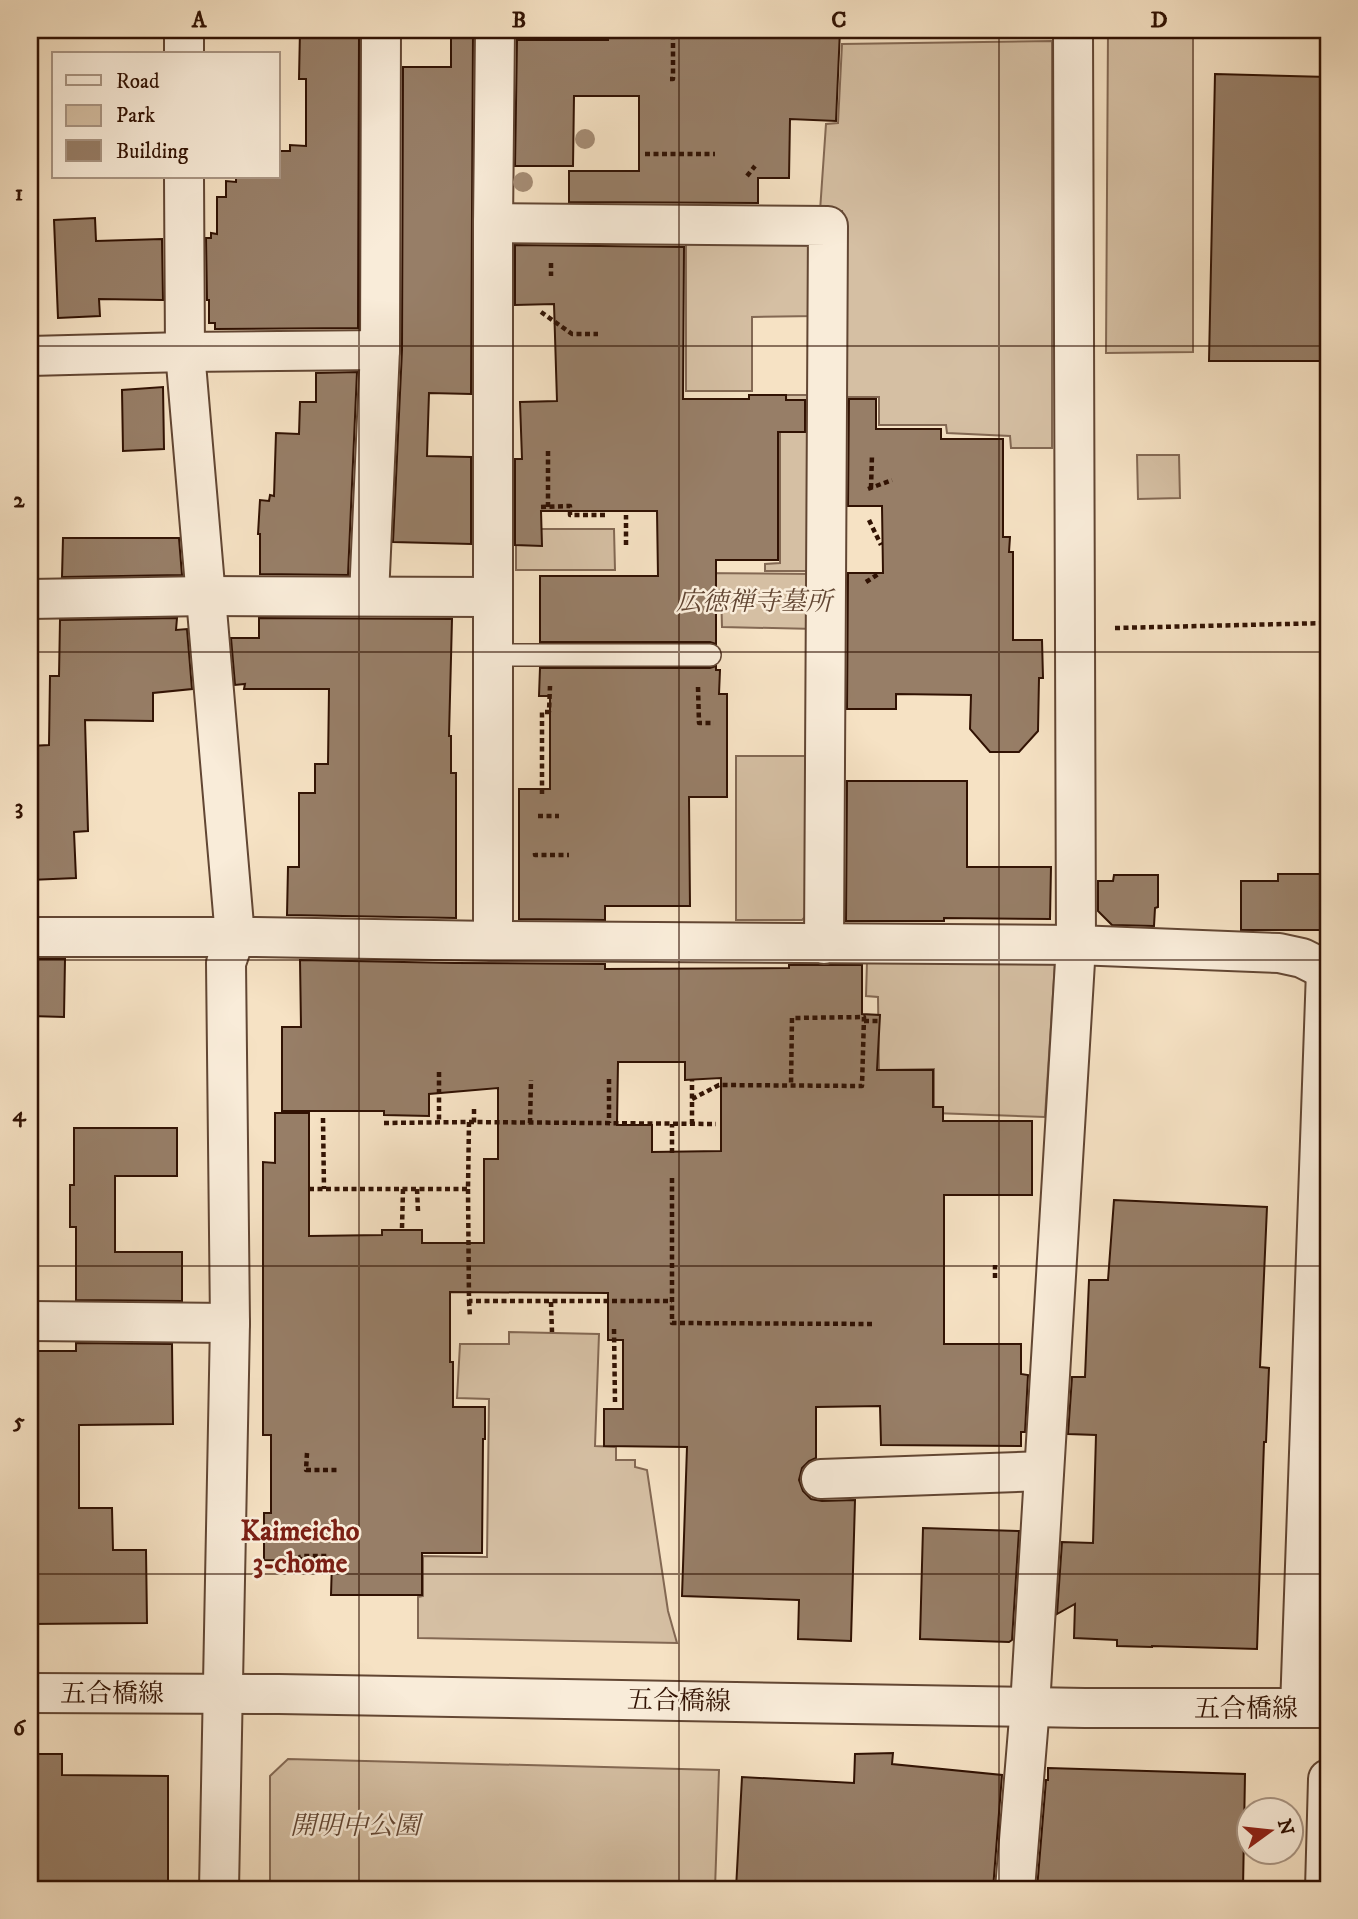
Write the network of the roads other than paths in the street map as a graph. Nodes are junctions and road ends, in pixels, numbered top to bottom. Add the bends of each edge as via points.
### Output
1 (184, 30) edge
2 (381, 30) edge
3 (495, 30) edge
4 (1073, 30) edge
5 (184, 52) edge
6 (184, 178) edge
7 (493, 223) junction
8 (380, 350) junction
9 (185, 352) junction
10 (30, 356) edge
11 (206, 596) junction
12 (369, 596) junction
13 (493, 597) junction
14 (30, 599) edge
15 (493, 655) junction
16 (710, 655) dead end
17 (30, 937) edge
18 (235, 937) junction
19 (493, 941) junction
20 (824, 944) junction
21 (1076, 945) junction
22 (1327, 971) edge
23 (30, 1321) edge
24 (230, 1323) junction
25 (1044, 1471) junction
26 (821, 1479) dead end
27 (30, 1693) edge
28 (223, 1693) junction
29 (1030, 1706) junction
30 (1314, 1708) edge
31 (1328, 1779) edge
32 (219, 1889) edge
33 (1015, 1889) edge
34 (1325, 1889) edge

1 - 5 street
2 - 8 street
3 - 7 street
4 - 21 street
6 - 9 street
7 - 13 street
7 - 20 street via 828,226
8 - 9 street
8 - 12 street
9 - 10 street
9 - 11 street
11 - 12 street
11 - 14 street
11 - 18 street
12 - 13 street
13 - 15 street
15 - 16 lane
15 - 19 street
17 - 18 street
18 - 19 street
18 - 24 street via 226,964
19 - 20 street
20 - 21 street
21 - 22 street via 1279,953
21 - 25 street
22 - 30 street
23 - 24 street
24 - 28 street
25 - 26 street
25 - 29 street
27 - 28 street, 五合橋線
28 - 29 street, 五合橋線
28 - 32 street
29 - 30 street, 五合橋線
29 - 33 street
31 - 34 street

